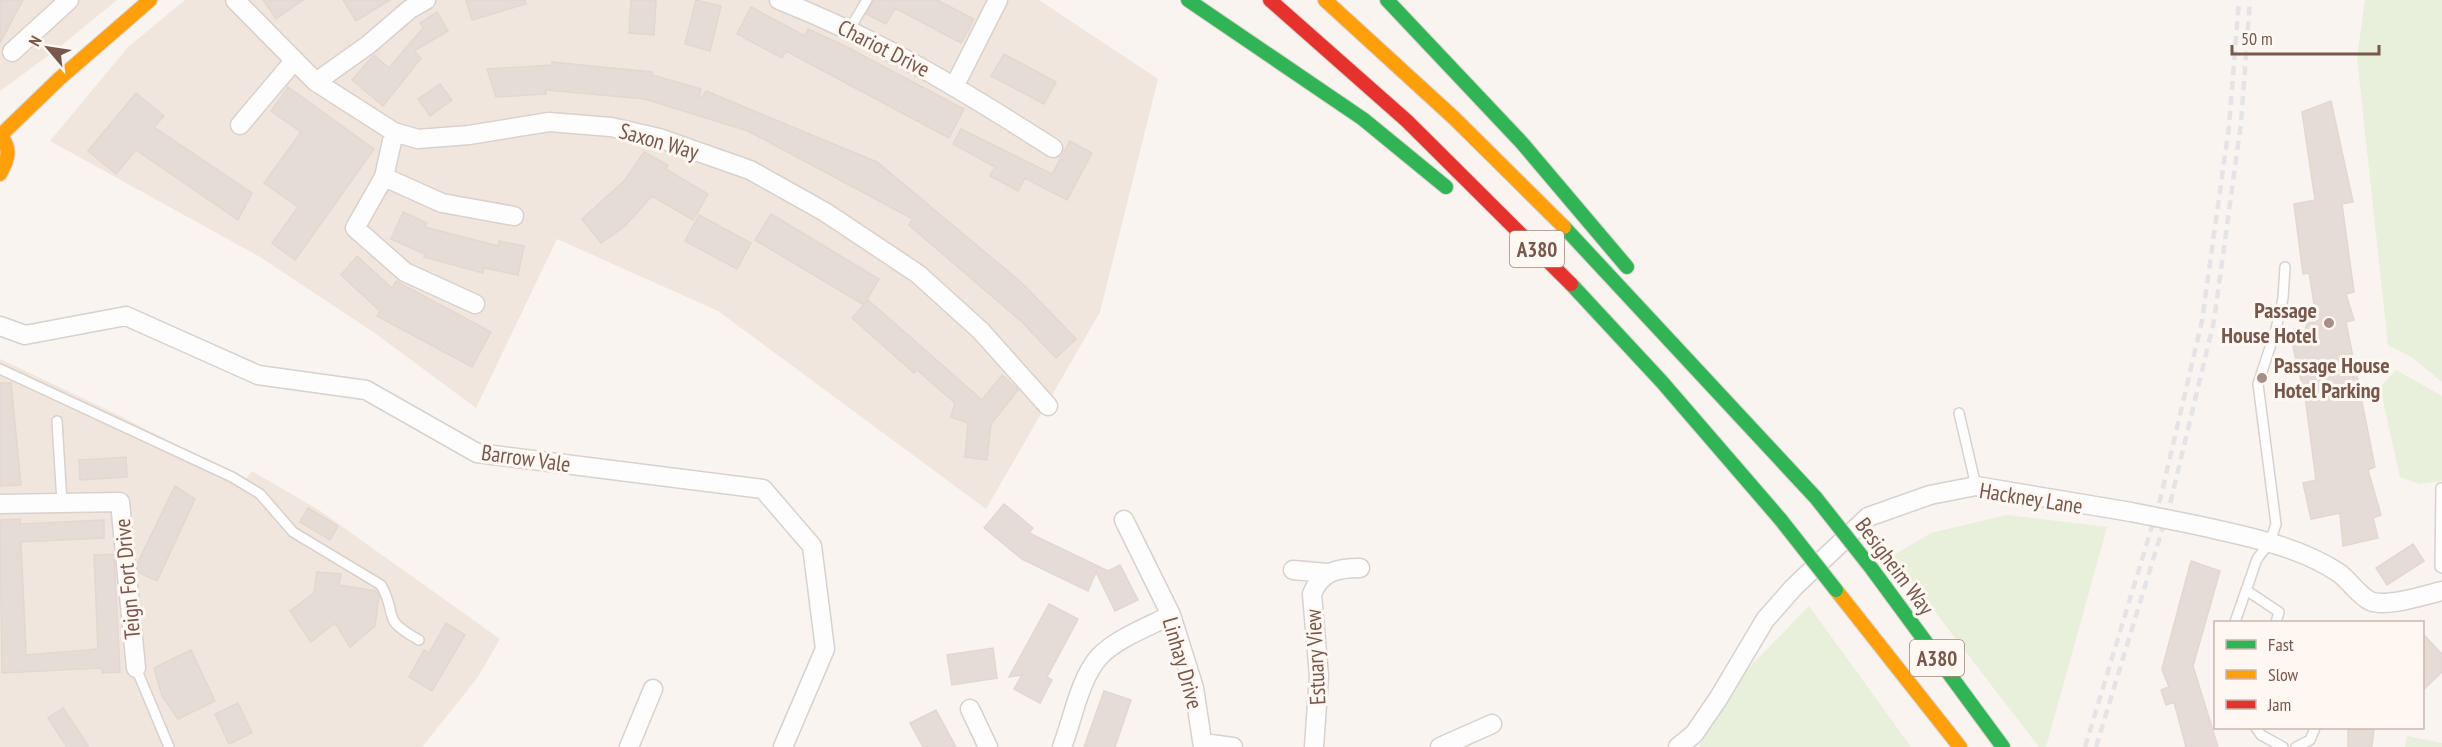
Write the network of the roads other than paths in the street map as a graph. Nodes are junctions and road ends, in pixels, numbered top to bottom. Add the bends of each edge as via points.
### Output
1 (69, 0) edge
2 (150, 0) edge
3 (235, 0) edge
4 (426, 0) edge
5 (779, 0) edge
6 (867, 0) edge
7 (998, 0) edge
8 (1188, 0) edge
9 (1270, 0) edge
10 (1325, 0) edge
11 (1387, 0) edge
12 (849, 30) junction
13 (12, 52) dead end
14 (294, 61) junction
15 (316, 82) junction
16 (955, 85) junction
17 (240, 125) dead end
18 (394, 132) junction
19 (1, 135) edge
20 (1053, 148) dead end
21 (0, 174) edge
22 (384, 177) junction
23 (1456, 196) dead end
24 (514, 216) dead end
25 (1506, 239) dead end
26 (2285, 267) dead end
27 (1589, 302) junction
28 (475, 304) dead end
29 (0, 326) edge
30 (1675, 342) junction
31 (0, 369) edge
32 (1048, 406) dead end
33 (1959, 413) dead end
34 (57, 421) dead end
35 (1976, 486) junction
36 (2441, 488) edge
37 (62, 503) junction
38 (0, 504) edge
39 (1124, 520) dead end
40 (2270, 542) junction
41 (1360, 568) dead end
42 (2442, 568) edge
43 (1293, 570) dead end
44 (1327, 573) junction
45 (2246, 591) junction
46 (2442, 591) edge
47 (1171, 615) junction
48 (2235, 621) edge
49 (2276, 621) edge
50 (419, 640) dead end
51 (136, 668) joint
52 (653, 689) dead end
53 (970, 709) dead end
54 (1492, 724) dead end
55 (2257, 729) edge
56 (2315, 729) edge
57 (1203, 745) edge
58 (169, 747) edge
59 (629, 747) edge
60 (783, 747) edge
61 (988, 747) edge
62 (1062, 747) edge
63 (1233, 747) edge
64 (1314, 747) edge
65 (1440, 747) edge
66 (1678, 747) edge
67 (1960, 747) edge
68 (2003, 747) edge
69 (2283, 747) edge
70 (2296, 747) edge

1 - 13 street
2 - 19 main road
3 - 14 street, Saxon Way
4 - 15 street
5 - 12 street, Chariot Drive
6 - 12 lane
7 - 16 street, Chariot Drive
8 - 23 main road via 1363,119
9 - 27 main road, A380 via 1414,129
10 - 30 main road, A380 via 1503,165
11 - 30 main road, A380 via 1522,143 1617,253
12 - 16 street, Chariot Drive
14 - 15 street, Saxon Way
14 - 17 street
15 - 18 street, Saxon Way
16 - 20 street, Chariot Drive
18 - 22 street
18 - 32 street, Saxon Way via 418,139 549,122 611,127 659,138 750,170 825,212 918,274 981,331
19 - 21 main road via 9,157
22 - 24 street via 442,203
22 - 28 street via 355,228 405,272
25 - 27 main road, A380
26 - 40 lane via 2283,298 2258,384 2276,524
27 - 67 main road, A380, bridge via 1781,520
29 - 60 street, Barrow Vale via 25,335 126,316 258,375 366,390 477,453 763,489 812,546 825,649
30 - 68 main road, Besigheim Way / A380, bridge via 1816,498
31 - 50 lane via 232,477 260,494 293,532 381,585 388,598 389,616 399,629
33 - 35 lane
34 - 37 lane
35 - 40 street, Hackney Lane, bridge via 2131,512
35 - 66 street, Hackney Lane via 1930,495 1868,517 1765,620 1718,699 1694,734
36 - 42 lane
37 - 38 street, Teign Fort Drive
37 - 51 street, Teign Fort Drive via 120,502
39 - 47 street, Linhay Drive
40 - 45 lane via 2257,559
40 - 46 street, Hackney Lane via 2339,573 2370,601 2389,603
41 - 44 street
43 - 44 street
44 - 64 street, Estuary View via 1312,594 1319,676
45 - 48 lane
45 - 49 lane via 2279,612
47 - 57 street, Linhay Drive via 1194,688
47 - 62 street via 1099,657 1085,682
51 - 58 lane
52 - 59 street
53 - 61 street
54 - 65 street
55 - 69 lane
56 - 70 lane via 2310,740
57 - 63 street

